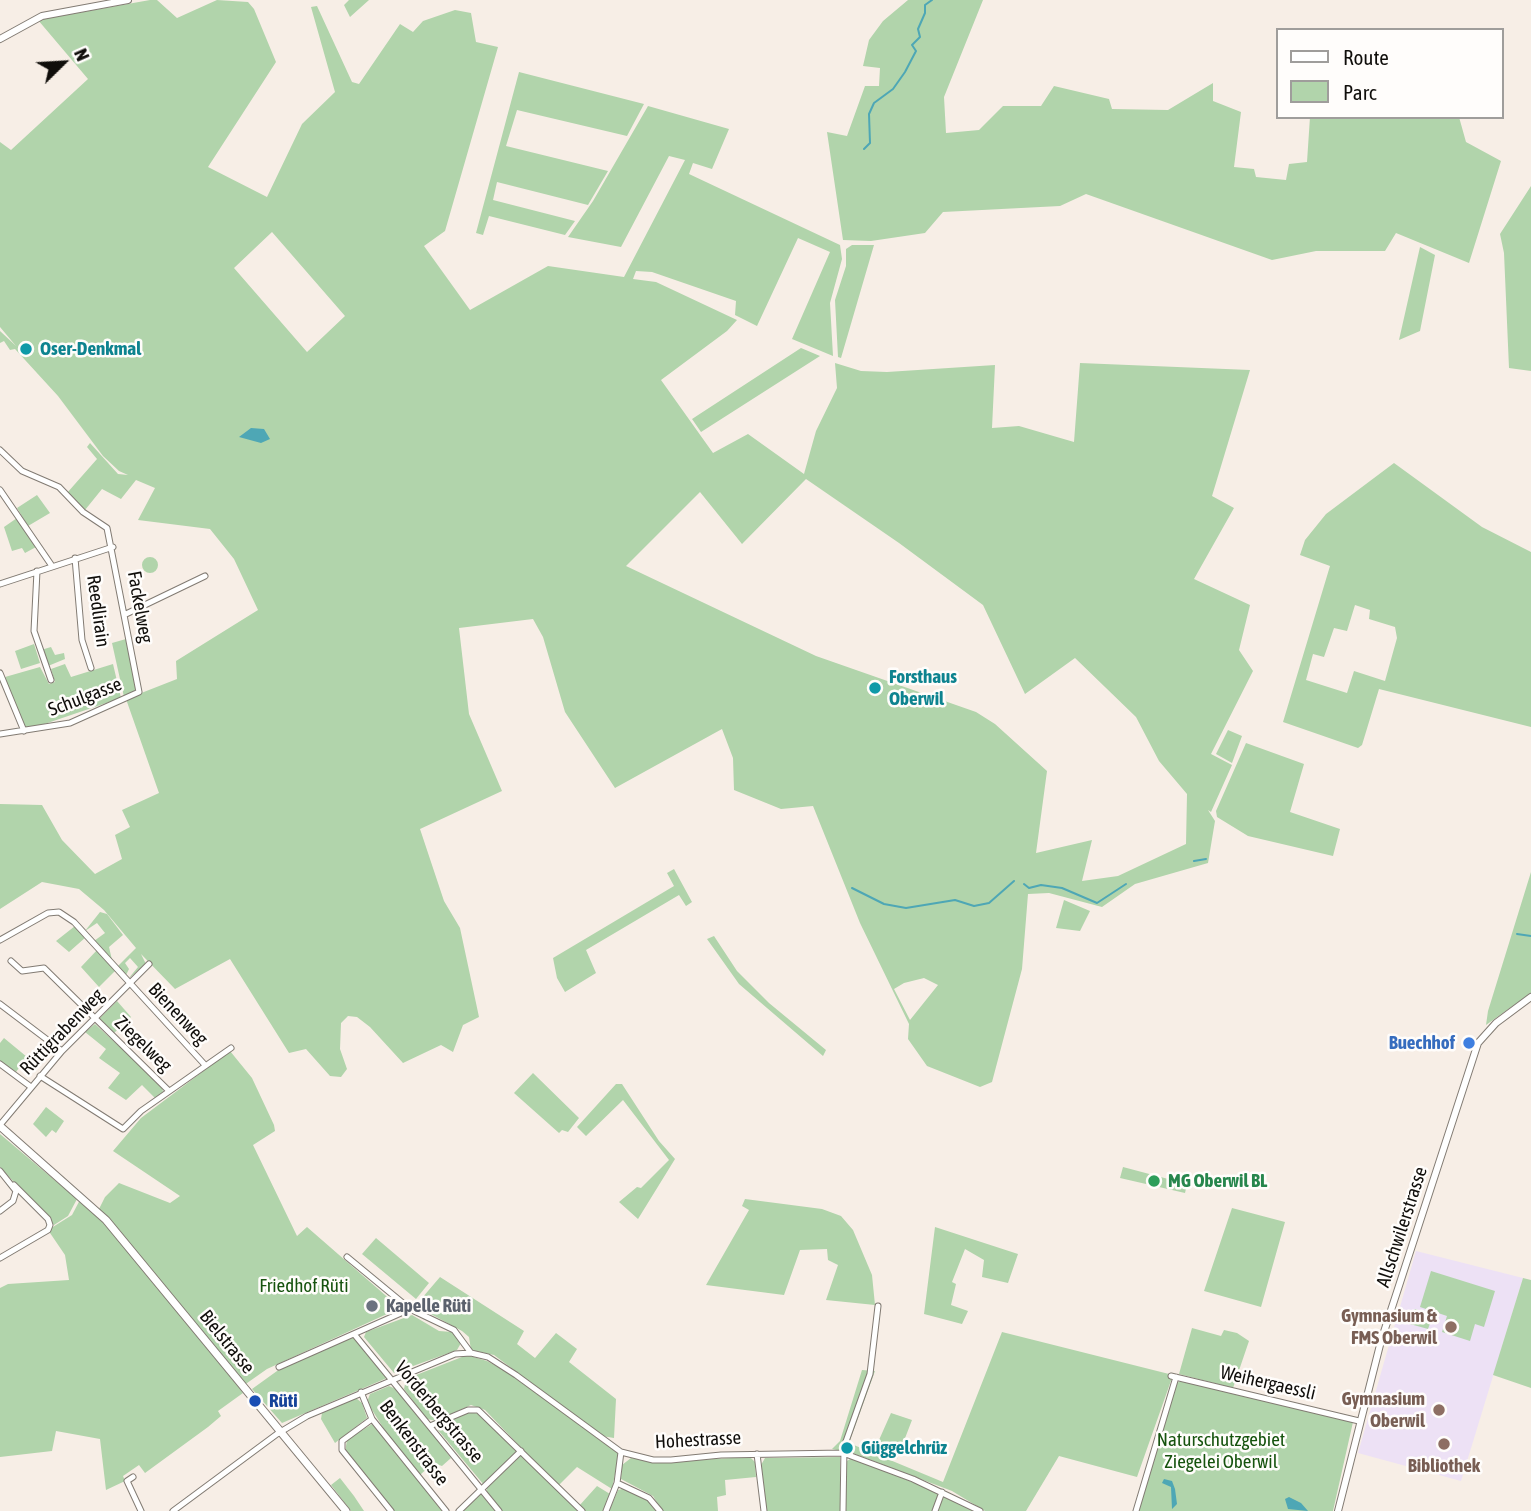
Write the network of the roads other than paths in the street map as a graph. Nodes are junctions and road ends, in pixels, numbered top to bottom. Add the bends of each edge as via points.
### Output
1 (128, 0) edge
2 (0, 39) edge
3 (0, 450) edge
4 (0, 490) edge
5 (113, 547) junction
6 (75, 558) junction
7 (52, 566) junction
8 (37, 571) junction
9 (205, 576) dead end
10 (0, 584) edge
11 (126, 614) junction
12 (91, 668) dead end
13 (0, 673) edge
14 (51, 680) dead end
15 (139, 692) joint
16 (24, 731) junction
17 (0, 734) edge
18 (0, 940) edge
19 (11, 961) dead end
20 (149, 964) dead end
21 (129, 985) junction
22 (1531, 997) edge
23 (0, 1003) edge
24 (95, 1020) junction
25 (231, 1048) dead end
26 (62, 1051) junction
27 (0, 1064) edge
28 (205, 1065) junction
29 (40, 1076) junction
30 (31, 1087) junction
31 (169, 1091) junction
32 (0, 1126) edge
33 (0, 1171) edge
34 (14, 1185) junction
35 (0, 1211) edge
36 (347, 1257) dead end
37 (0, 1258) edge
38 (878, 1306) dead end
39 (410, 1309) junction
40 (354, 1334) junction
41 (471, 1353) junction
42 (279, 1367) dead end
43 (393, 1381) junction
44 (361, 1392) junction
45 (372, 1419) junction
46 (1359, 1421) junction
47 (430, 1426) junction
48 (280, 1432) junction
49 (521, 1451) junction
50 (621, 1452) junction
51 (843, 1453) junction
52 (757, 1454) junction
53 (133, 1477) dead end
54 (617, 1483) junction
55 (483, 1490) junction
56 (942, 1492) junction
57 (141, 1511) edge
58 (173, 1511) edge
59 (346, 1511) edge
60 (391, 1511) edge
61 (446, 1511) edge
62 (459, 1511) edge
63 (499, 1511) edge
64 (582, 1511) edge
65 (606, 1511) edge
66 (660, 1511) edge
67 (764, 1511) edge
68 (843, 1511) edge
69 (935, 1511) edge
70 (980, 1511) edge
71 (1136, 1511) edge
72 (1338, 1511) edge

1 - 2 street via 42,16
3 - 5 street, Fackelweg via 22,471 59,487 107,528
4 - 7 street
5 - 6 street
5 - 11 street, Fackelweg
6 - 7 street
6 - 12 street, Reedlirain via 82,640
7 - 8 street
8 - 10 street
8 - 14 street via 34,631
9 - 11 street
11 - 15 street, Fackelweg
13 - 16 street
15 - 16 street, Schulgasse via 70,723
16 - 17 street, Schulgasse
18 - 21 street, Bienenweg via 48,913 59,912 74,922
19 - 24 street, Ziegelweg via 22,971 44,968
20 - 21 street, Rüttigrabenweg
21 - 24 street, Rüttigrabenweg
21 - 28 street, Bienenweg
22 - 46 street, Allschwilerstrasse via 1478,1043
23 - 26 street
24 - 26 street, Rüttigrabenweg
24 - 31 street, Ziegelweg
25 - 28 street, Bienenweg
26 - 29 street, Rüttigrabenweg
27 - 30 street
28 - 31 street, Bienenweg
29 - 30 street, Rüttigrabenweg
29 - 31 street, Bienenweg via 123,1129
30 - 32 street, Rüttigrabenweg
32 - 48 main road, Bielstrasse via 106,1220
33 - 34 street
34 - 35 street via 13,1201
34 - 37 street via 48,1219 48,1230
36 - 39 street, Hohestrasse
38 - 51 street via 870,1374
39 - 40 street
39 - 41 street, Hohestrasse via 451,1328
40 - 42 street
40 - 43 street, Vorderbergstrasse
41 - 43 street via 455,1354
41 - 50 street, Hohestrasse via 488,1357 518,1376
43 - 44 street
43 - 47 street, Vorderbergstrasse
44 - 45 street, Benkenstrasse
44 - 48 street
45 - 60 street via 342,1441 342,1450
45 - 61 street, Benkenstrasse
46 - 71 street, Weihergaessli via 1173,1377
46 - 72 street, Allschwilerstrasse
47 - 49 street via 478,1410
47 - 55 street, Vorderbergstrasse
48 - 58 street
48 - 59 main road, Bielstrasse
49 - 55 street
49 - 64 street
50 - 52 street, Hohestrasse via 653,1460
50 - 54 street
51 - 52 street, Hohestrasse
51 - 56 street, Hohestrasse
51 - 68 street
52 - 67 street
53 - 57 street via 128,1481
54 - 65 street
54 - 66 street via 649,1498
55 - 62 street
55 - 63 street, Vorderbergstrasse
56 - 69 street
56 - 70 street, Hohestrasse

